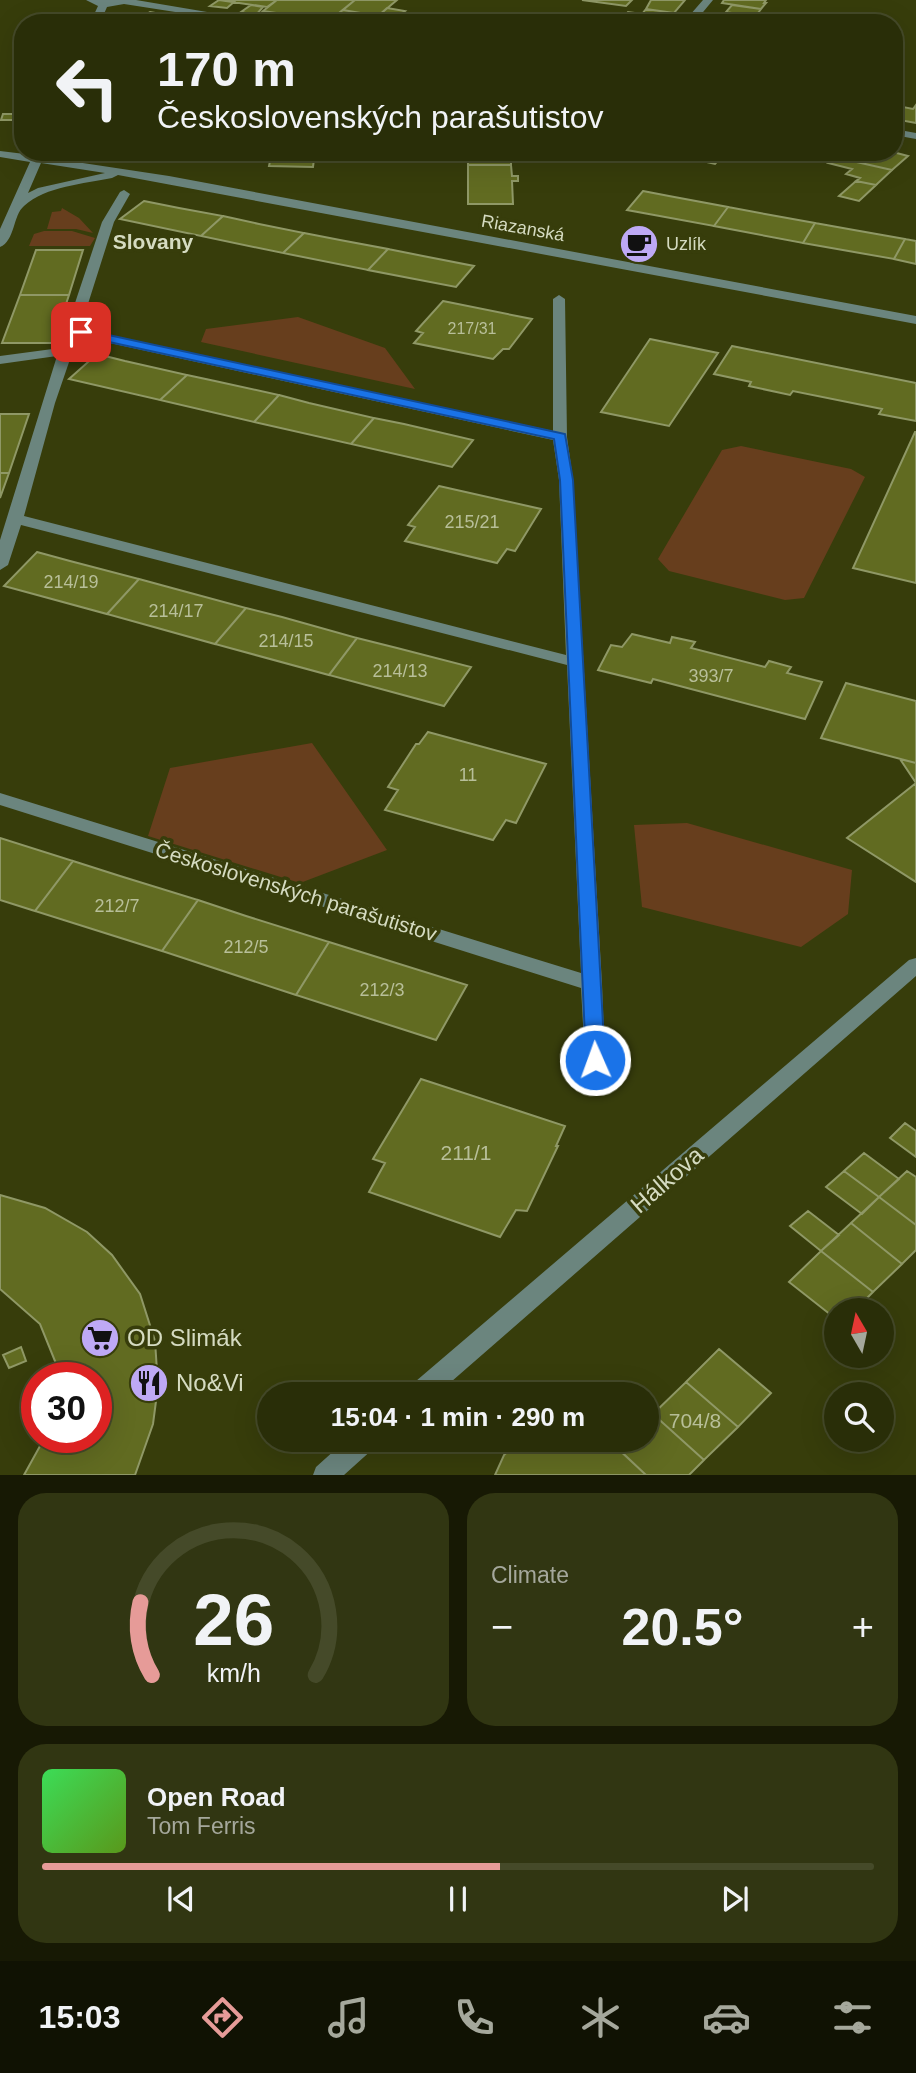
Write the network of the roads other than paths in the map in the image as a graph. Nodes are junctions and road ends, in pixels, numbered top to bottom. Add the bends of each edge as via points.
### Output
1 (91, 0) edge
2 (708, 0) edge
3 (103, 5) junction
4 (99, 14) edge
5 (208, 14) edge
6 (696, 14) edge
7 (36, 161) edge
8 (66, 161) edge
9 (105, 161) edge
10 (127, 172) junction
11 (124, 194) dead end
12 (16, 205) junction
13 (0, 243) edge
14 (559, 299) dead end
15 (916, 320) edge
16 (73, 331) junction
17 (66, 351) junction
18 (0, 360) edge
19 (561, 436) junction
20 (15, 523) junction
21 (4, 545) edge
22 (0, 565) edge
23 (575, 662) junction
24 (0, 799) edge
25 (916, 965) edge
26 (592, 991) junction
27 (595, 1060) dead end
28 (433, 1382) edge
29 (352, 1452) edge
30 (326, 1475) edge

1 - 3 street
2 - 6 street
3 - 4 street
3 - 5 street via 124,1
7 - 12 street
8 - 10 street, Riazanská
9 - 10 street, Riazanská
10 - 12 street via 49,188
10 - 15 street, Riazanská
11 - 16 street via 108,222
12 - 13 street
14 - 19 street
16 - 17 street
16 - 19 street
17 - 18 street
17 - 20 street
19 - 23 street
20 - 21 street
20 - 23 street
21 - 22 street
23 - 26 street
24 - 26 street, Československých parašutistov
25 - 28 street, Hálkova
26 - 27 street
29 - 30 street

